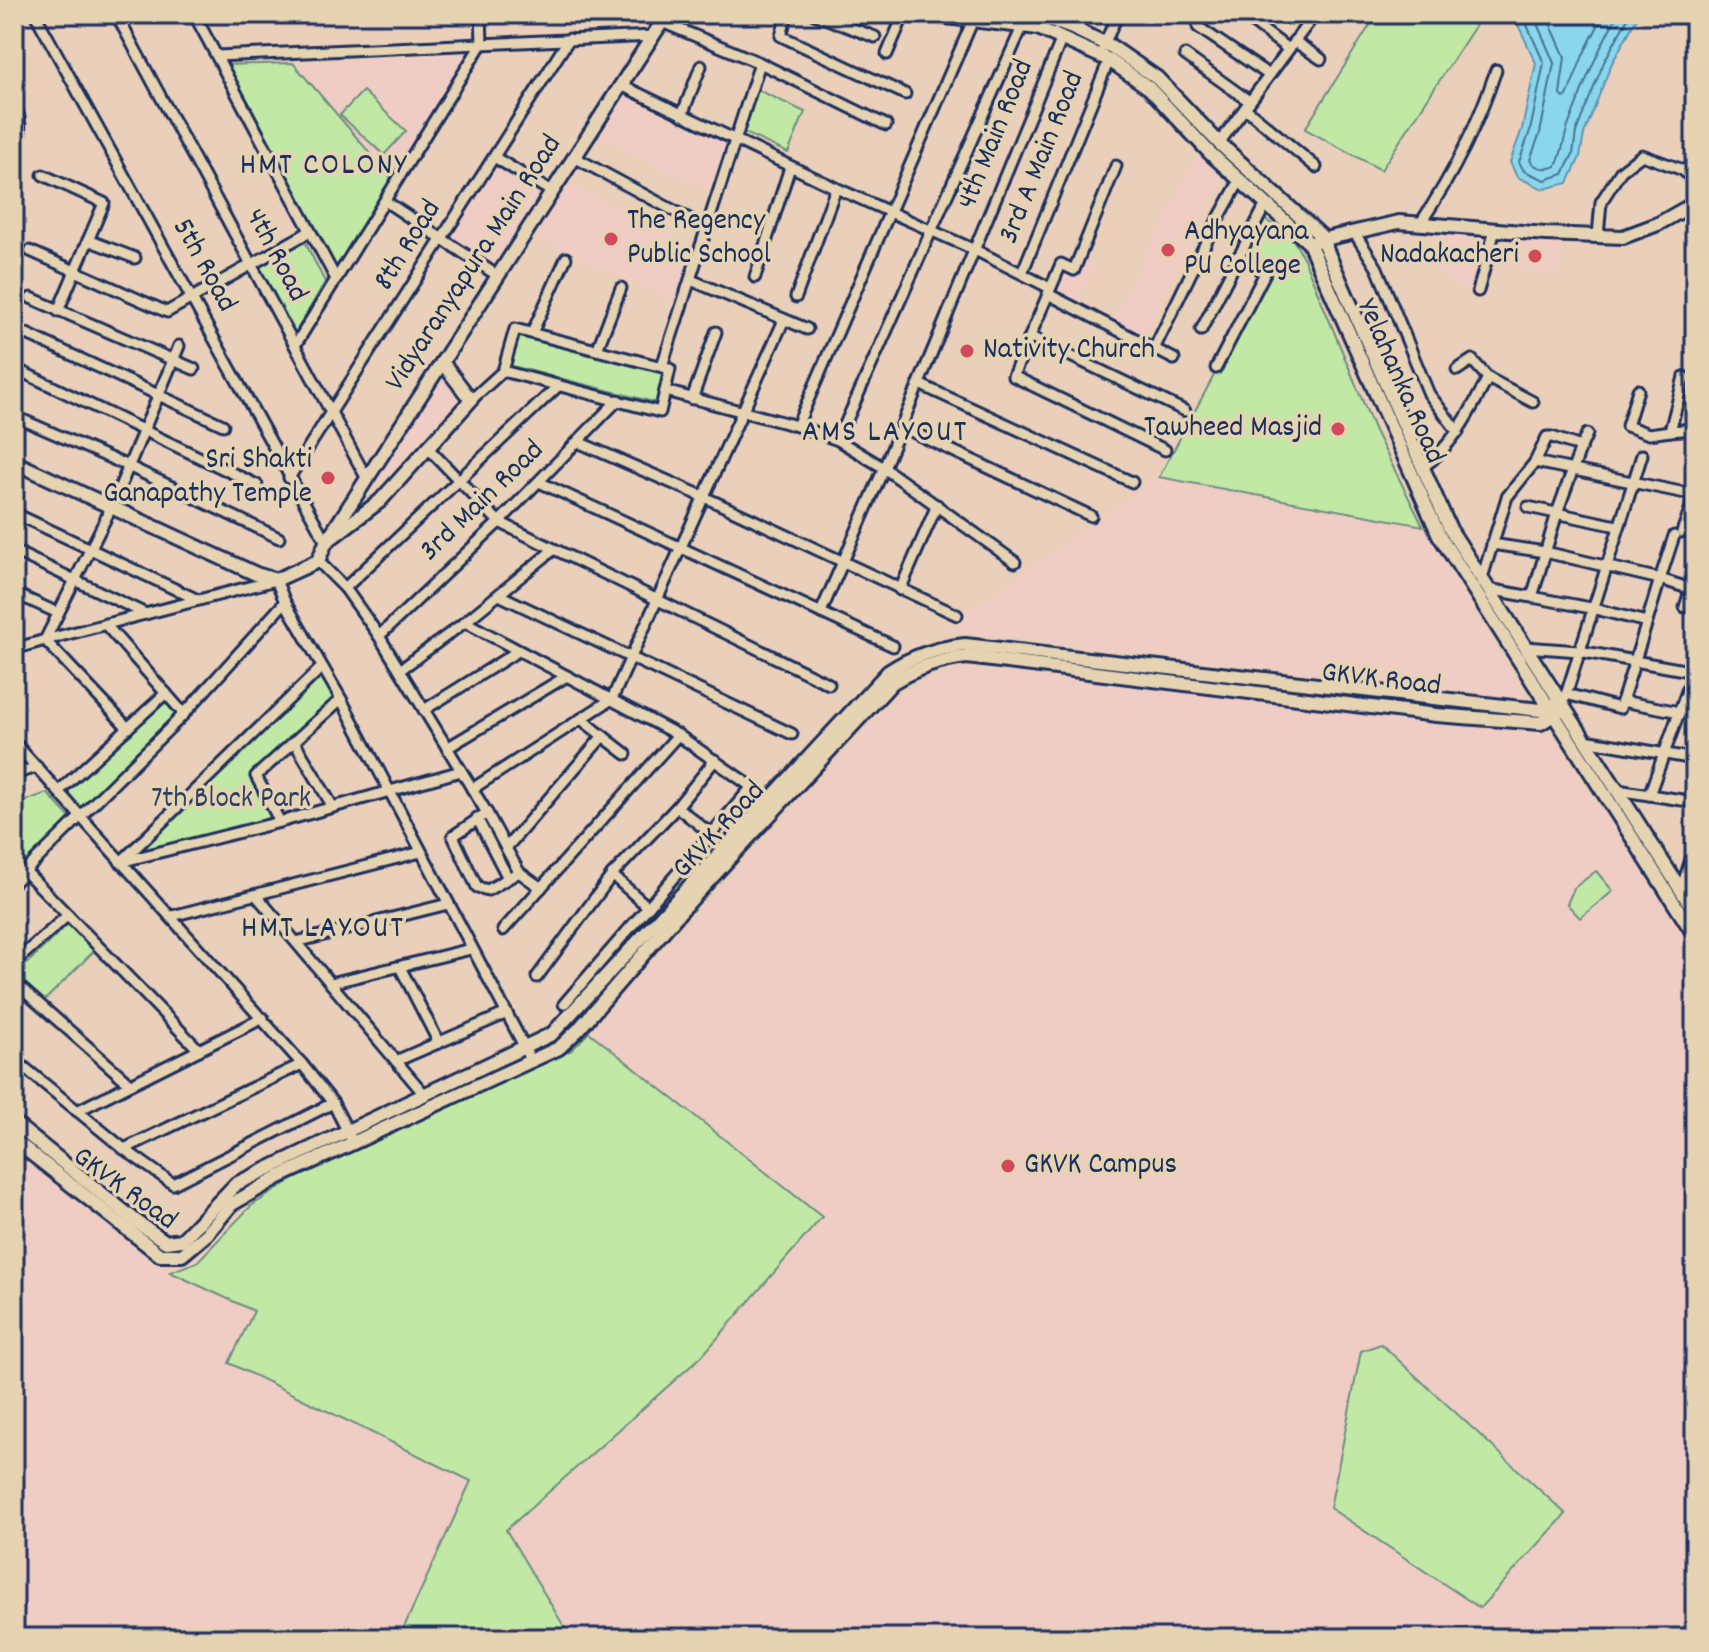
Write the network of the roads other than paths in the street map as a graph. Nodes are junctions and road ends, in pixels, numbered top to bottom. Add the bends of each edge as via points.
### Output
1 (35, 14) edge
2 (116, 14) edge
3 (194, 14) edge
4 (481, 14) edge
5 (787, 14) edge
6 (814, 14) edge
7 (904, 14) edge
8 (921, 14) edge
9 (1036, 14) edge
10 (1083, 14) edge
11 (1118, 14) edge
12 (1315, 14) edge
13 (1243, 15) edge
14 (664, 18) edge
15 (973, 20) junction
16 (1023, 25) junction
17 (1198, 27) dead end
18 (1077, 30) junction
19 (653, 36) junction
20 (875, 37) dead end
21 (1062, 38) junction
22 (569, 39) junction
23 (482, 43) junction
24 (1291, 45) junction
25 (1105, 53) junction
26 (887, 54) dead end
27 (1185, 55) dead end
28 (217, 56) junction
29 (1321, 59) dead end
30 (760, 63) junction
31 (701, 66) dead end
32 (1496, 70) dead end
33 (1269, 75) junction
34 (621, 85) junction
35 (905, 94) dead end
36 (1247, 104) junction
37 (14, 105) edge
38 (682, 115) junction
39 (886, 125) dead end
40 (737, 141) junction
41 (1219, 143) junction
42 (494, 157) junction
43 (574, 157) junction
44 (14, 158) edge
45 (1116, 166) dead end
46 (790, 167) junction
47 (1316, 167) dead end
48 (43, 175) dead end
49 (1240, 180) junction
50 (1695, 182) edge
51 (836, 188) junction
52 (552, 192) junction
53 (385, 201) junction
54 (1695, 203) edge
55 (1266, 204) junction
56 (890, 212) junction
57 (1420, 224) junction
58 (708, 229) junction
59 (931, 230) junction
60 (1495, 230) junction
61 (309, 232) junction
62 (1354, 232) junction
63 (1598, 236) junction
64 (88, 240) junction
65 (441, 240) junction
66 (1315, 241) junction
67 (975, 250) junction
68 (30, 251) dead end
69 (1238, 256) junction
70 (135, 258) dead end
71 (566, 258) dead end
72 (252, 264) junction
73 (75, 271) junction
74 (1022, 273) junction
75 (498, 276) junction
76 (755, 277) dead end
77 (336, 279) junction
78 (691, 280) junction
79 (621, 288) dead end
80 (1049, 291) junction
81 (1478, 291) dead end
82 (192, 296) junction
83 (796, 297) dead end
84 (31, 298) dead end
85 (58, 311) junction
86 (784, 320) junction
87 (14, 328) edge
88 (807, 329) dead end
89 (1201, 330) dead end
90 (716, 332) dead end
91 (532, 333) junction
92 (1031, 337) junction
93 (296, 344) junction
94 (179, 346) dead end
95 (1155, 347) junction
96 (597, 350) junction
97 (1174, 359) dead end
98 (173, 360) junction
99 (442, 362) junction
100 (662, 366) junction
101 (14, 368) edge
102 (1216, 368) dead end
103 (194, 369) dead end
104 (1457, 370) dead end
105 (503, 371) junction
106 (1684, 377) dead end
107 (1488, 378) junction
108 (919, 384) junction
109 (558, 386) junction
110 (1638, 390) dead end
111 (665, 391) junction
112 (158, 395) junction
113 (692, 399) junction
114 (471, 400) junction
115 (618, 400) junction
116 (1533, 402) dead end
117 (333, 411) junction
118 (742, 411) junction
119 (1185, 411) dead end
120 (14, 416) edge
121 (223, 425) dead end
122 (797, 426) junction
123 (902, 427) junction
124 (1695, 429) edge
125 (143, 430) junction
126 (1670, 431) junction
127 (1458, 432) junction
128 (1587, 434) dead end
129 (838, 440) junction
130 (578, 442) junction
131 (1581, 447) junction
132 (429, 449) junction
133 (1165, 450) dead end
134 (1642, 455) dead end
135 (14, 462) edge
136 (1535, 462) junction
137 (128, 466) junction
138 (1423, 467) junction
139 (884, 468) junction
140 (1572, 470) junction
141 (289, 478) junction
142 (367, 479) junction
143 (458, 479) junction
144 (539, 482) junction
145 (1132, 482) dead end
146 (1634, 482) junction
147 (257, 485) dead end
148 (702, 496) junction
149 (1695, 496) edge
150 (937, 505) junction
151 (112, 506) junction
152 (1528, 507) dead end
153 (14, 513) edge
154 (1557, 513) junction
155 (1091, 516) dead end
156 (499, 522) junction
157 (1617, 526) junction
158 (279, 538) dead end
159 (326, 542) junction
160 (1492, 544) junction
161 (679, 547) junction
162 (90, 548) junction
163 (553, 550) junction
164 (14, 551) edge
165 (1545, 552) junction
166 (318, 561) junction
167 (1015, 562) dead end
168 (844, 563) junction
169 (1606, 565) junction
170 (1695, 575) edge
171 (1660, 579) junction
172 (74, 580) junction
173 (276, 580) junction
174 (1485, 583) junction
175 (345, 588) junction
176 (1691, 589) junction
177 (900, 590) junction
178 (14, 593) edge
179 (499, 595) junction
180 (1532, 597) junction
181 (656, 599) junction
182 (198, 600) junction
183 (285, 602) junction
184 (1685, 607) dead end
185 (1591, 608) junction
186 (821, 612) junction
187 (58, 613) junction
188 (146, 614) junction
189 (957, 615) dead end
190 (465, 622) junction
191 (1647, 622) junction
192 (105, 624) junction
193 (379, 636) junction
194 (45, 640) junction
195 (14, 641) edge
196 (893, 646) dead end
197 (19, 647) edge
198 (1525, 647) junction
199 (518, 651) junction
200 (1579, 651) junction
201 (631, 656) junction
202 (1635, 661) junction
203 (322, 667) junction
204 (400, 670) junction
205 (1695, 671) edge
206 (567, 676) junction
207 (829, 684) dead end
208 (166, 693) junction
209 (341, 699) junction
210 (612, 699) junction
211 (1622, 701) junction
212 (1560, 704) junction
213 (424, 710) junction
214 (1678, 712) junction
215 (184, 714) junction
216 (1695, 715) edge
217 (581, 719) junction
218 (128, 728) junction
219 (792, 734) dead end
220 (678, 735) junction
221 (603, 736) junction
222 (1585, 740) junction
223 (294, 741) junction
224 (14, 742) edge
225 (447, 748) junction
226 (626, 754) dead end
227 (1664, 755) junction
228 (1695, 759) edge
229 (715, 760) junction
230 (37, 767) junction
231 (461, 771) junction
232 (14, 774) edge
233 (472, 789) junction
234 (1617, 790) junction
235 (59, 791) junction
236 (389, 792) junction
237 (1649, 795) junction
238 (1695, 802) edge
239 (333, 807) junction
240 (677, 807) junction
241 (81, 816) junction
242 (482, 816) junction
243 (280, 822) junction
244 (711, 834) junction
245 (1695, 847) edge
246 (506, 848) junction
247 (421, 852) junction
248 (120, 862) junction
249 (25, 871) junction
250 (519, 872) junction
251 (612, 875) junction
252 (508, 878) junction
253 (14, 882) edge
254 (541, 888) junction
255 (1681, 890) junction
256 (256, 895) junction
257 (448, 904) junction
258 (648, 907) junction
259 (1695, 912) edge
260 (68, 915) junction
261 (172, 916) junction
262 (503, 930) dead end
263 (1695, 936) edge
264 (296, 942) junction
265 (471, 949) junction
266 (14, 963) edge
267 (400, 967) junction
268 (537, 977) dead end
269 (14, 982) edge
270 (331, 983) junction
271 (564, 1004) dead end
272 (507, 1013) junction
273 (263, 1018) junction
274 (439, 1043) junction
275 (525, 1048) junction
276 (199, 1050) junction
277 (14, 1059) edge
278 (396, 1061) junction
279 (530, 1062) junction
280 (302, 1064) junction
281 (130, 1084) junction
282 (424, 1094) junction
283 (333, 1103) junction
284 (77, 1111) junction
285 (14, 1123) edge
286 (350, 1137) junction
287 (14, 1140) edge
288 (124, 1149) junction
289 (303, 1159) junction

1 - 82 street, 5th Road
2 - 72 street, 4th Road
3 - 28 street
4 - 23 street
5 - 35 street via 781,36
6 - 20 street
7 - 26 street
8 - 15 main road, Yelahanka Road
9 - 18 main road, Yelahanka Road
10 - 18 street
11 - 25 street, 3rd A Main Road
12 - 24 street
13 - 24 street
14 - 19 main road, Vidyaranyapura Main Road
14 - 30 street
15 - 16 main road, Yelahanka Road
15 - 56 street
16 - 21 main road, Yelahanka Road
16 - 59 street
17 - 33 street
18 - 25 main road, Yelahanka Road
19 - 22 street
19 - 34 main road, Vidyaranyapura Main Road
21 - 25 main road, Yelahanka Road
21 - 67 street, 4th Main Road
22 - 23 street
22 - 42 street, 8th Road
23 - 28 street
23 - 53 street
24 - 29 street
24 - 33 street
25 - 41 main road, Yelahanka Road via 1157,78
25 - 49 main road, Yelahanka Road via 1149,88
25 - 74 street, 3rd A Main Road
27 - 36 street
28 - 61 street
30 - 39 street
30 - 40 street
31 - 38 street
32 - 57 street via 1476,125
33 - 36 street
34 - 38 street
34 - 43 main road, Vidyaranyapura Main Road
36 - 41 street
36 - 47 street
37 - 44 street via 20,114
38 - 40 street
40 - 46 street
40 - 58 street
41 - 66 main road, Yelahanka Road
42 - 52 street
42 - 65 street, 8th Road
43 - 52 main road, Vidyaranyapura Main Road
43 - 58 street
45 - 80 street via 1074,270 1061,264
46 - 51 street
46 - 76 street
48 - 64 street via 104,203
49 - 55 main road, Yelahanka Road
49 - 95 street
50 - 63 street via 1683,170 1642,155 1621,171 1601,202
51 - 56 street
51 - 83 street
52 - 75 main road, Vidyaranyapura Main Road
53 - 65 street
53 - 77 street
54 - 63 main road via 1623,237
55 - 66 main road, Yelahanka Road
55 - 69 street
56 - 59 street
56 - 122 street
57 - 60 main road
57 - 62 main road via 1399,222
58 - 78 street
59 - 67 street
59 - 129 street
60 - 63 main road
60 - 81 street
61 - 72 street
61 - 77 street
62 - 66 main road
62 - 127 street via 1377,268 1429,394
64 - 70 street
64 - 73 street
65 - 75 street
65 - 117 street, 8th Road
66 - 138 main road, Yelahanka Road
66 - 212 main road, Yelahanka Road via 1439,535
67 - 74 street
67 - 108 street, 4th Main Road
68 - 73 street
69 - 89 street
69 - 102 street via 1265,273
71 - 91 street
72 - 82 street
72 - 93 street, 4th Road
73 - 82 street via 167,312
73 - 85 street
74 - 80 street
75 - 99 main road, Vidyaranyapura Main Road
77 - 93 street
78 - 86 street
78 - 100 street
79 - 96 street
80 - 92 street
80 - 95 street
82 - 141 street, 5th Road
84 - 85 street
85 - 98 street
86 - 88 street
86 - 118 street
87 - 112 street
90 - 113 street
91 - 96 street
91 - 105 street via 515,329
92 - 119 street
92 - 133 street via 1013,376
93 - 117 street, 4th Road
94 - 98 street
95 - 97 street
96 - 100 street
98 - 103 street
98 - 112 street
99 - 114 main road
99 - 142 main road, Vidyaranyapura Main Road
100 - 111 street via 670,369
101 - 125 street
104 - 107 street via 1472,360
105 - 109 street
105 - 114 street
106 - 126 street
107 - 116 street
107 - 127 street
108 - 123 street, 4th Main Road
108 - 145 street
109 - 115 street
109 - 143 street
110 - 126 street via 1627,426 1649,434
111 - 113 street
111 - 115 street via 660,412
112 - 121 street
112 - 125 street
113 - 118 street
114 - 132 main road
115 - 130 street, 3rd Main Road
117 - 141 street, 8th Road
117 - 142 street, 4th Road
118 - 122 street
118 - 148 street
120 - 137 street
122 - 129 street
123 - 139 street, 4th Main Road
123 - 155 street
124 - 126 street
125 - 137 street
125 - 147 street
127 - 138 street
128 - 131 street
129 - 139 street
130 - 144 street, 3rd Main Road
130 - 148 street
131 - 136 street via 1547,437
131 - 140 street
132 - 143 street
132 - 159 main road via 380,501
134 - 146 street
135 - 151 main road
136 - 140 street
136 - 160 street via 1507,497
137 - 151 street
137 - 158 street
138 - 174 main road, Yelahanka Road via 1450,529
139 - 150 street
139 - 168 street, 4th Main Road
140 - 146 street
140 - 154 street
141 - 159 street, 5th Road
142 - 159 main road, Vidyaranyapura Main Road
143 - 156 street
143 - 175 street
144 - 156 street, 3rd Main Road
144 - 161 street
146 - 149 street
146 - 157 street
148 - 161 street
148 - 168 street
149 - 171 street
150 - 167 street
150 - 177 street
151 - 162 street
151 - 173 main road
152 - 154 street
153 - 162 street
154 - 157 street
154 - 165 street
156 - 163 street
156 - 193 street, 3rd Main Road
157 - 169 street
159 - 166 main road, Vidyaranyapura Main Road
160 - 165 street
160 - 174 street
161 - 181 street
161 - 186 street
162 - 172 street
162 - 182 street
163 - 179 street
163 - 181 street
164 - 172 street
165 - 169 street
165 - 180 street
166 - 173 main road
166 - 175 street
168 - 177 street
168 - 186 street, 4th Main Road
169 - 171 street
169 - 185 street
170 - 176 street
171 - 176 street
171 - 191 street
172 - 187 street
172 - 188 street
173 - 182 street
173 - 183 street
174 - 180 street
174 - 198 main road, Yelahanka Road
175 - 193 street
176 - 184 street
177 - 189 street
178 - 187 street
179 - 190 street
179 - 201 street
180 - 185 street
181 - 201 street
181 - 207 street
182 - 188 street
183 - 203 street
183 - 215 street
185 - 191 street
185 - 200 street
186 - 196 street
187 - 194 street
188 - 192 street
190 - 199 street
190 - 204 street
191 - 202 street
192 - 194 street
192 - 208 street
193 - 204 street
194 - 197 street
194 - 218 street
195 - 197 street
198 - 200 street
198 - 212 main road, Yelahanka Road
199 - 206 street
199 - 213 street
200 - 202 street
200 - 212 street
201 - 210 street
201 - 219 street
202 - 205 street
202 - 211 street
203 - 209 street
203 - 248 street
204 - 213 street
205 - 214 street
206 - 210 street
206 - 225 street
208 - 215 street
208 - 218 street
209 - 223 street
209 - 236 street
210 - 217 street
210 - 220 street
211 - 212 street via 1620,708
211 - 214 street
212 - 222 main road, Yelahanka Road
212 - 263 main road, Yelahanka Road
212 - 275 main road, GKVK Road via 1540,710 965,645 926,653 888,672 552,1034
212 - 279 main road, GKVK Road via 1541,723 1436,715 967,657 928,665 893,682 578,1030 559,1048
213 - 225 street
214 - 216 street
214 - 227 street
215 - 241 street
217 - 221 street
217 - 233 street
218 - 235 street
220 - 229 street
220 - 254 street
221 - 226 street
221 - 246 street
222 - 227 street
222 - 234 main road, Yelahanka Road
223 - 239 street
223 - 243 street via 256,776
224 - 230 street
225 - 231 street
227 - 228 street
227 - 237 street
229 - 240 street
229 - 244 street via 752,787
230 - 232 street
230 - 235 street
231 - 233 street
231 - 236 street
233 - 242 street
234 - 237 street
234 - 255 main road, Yelahanka Road
235 - 241 street
236 - 239 street
236 - 247 street
237 - 238 street
239 - 243 street
240 - 244 street
240 - 251 street
241 - 248 street
241 - 249 street
242 - 246 street
242 - 252 street
242 - 252 street via 454,833 455,844 477,887 488,890
243 - 248 street
244 - 258 street
245 - 255 street
246 - 250 street
247 - 256 street
247 - 257 street
248 - 261 street
249 - 253 street
249 - 260 street
250 - 252 street
250 - 254 street
251 - 258 street
251 - 268 street
254 - 262 street
255 - 259 main road, Yelahanka Road
256 - 261 street
256 - 264 street
257 - 264 street
257 - 265 street
258 - 271 street
260 - 266 street
260 - 276 street
261 - 273 street
264 - 270 street
265 - 267 street
265 - 272 street
267 - 270 street
267 - 274 street
269 - 281 street
270 - 278 street
272 - 274 street
272 - 275 street
273 - 276 street
273 - 280 street
274 - 278 street
275 - 279 street
275 - 282 main road, GKVK Road
276 - 281 street
277 - 284 street
278 - 282 street
279 - 286 main road, GKVK Road
280 - 283 street
280 - 288 street
281 - 284 street
282 - 286 main road, GKVK Road
283 - 286 street
283 - 288 street via 173,1184
284 - 288 street
285 - 289 main road, GKVK Road via 166,1242 182,1240 236,1184
286 - 289 main road, GKVK Road
287 - 289 main road, GKVK Road via 160,1255 182,1255 232,1204

